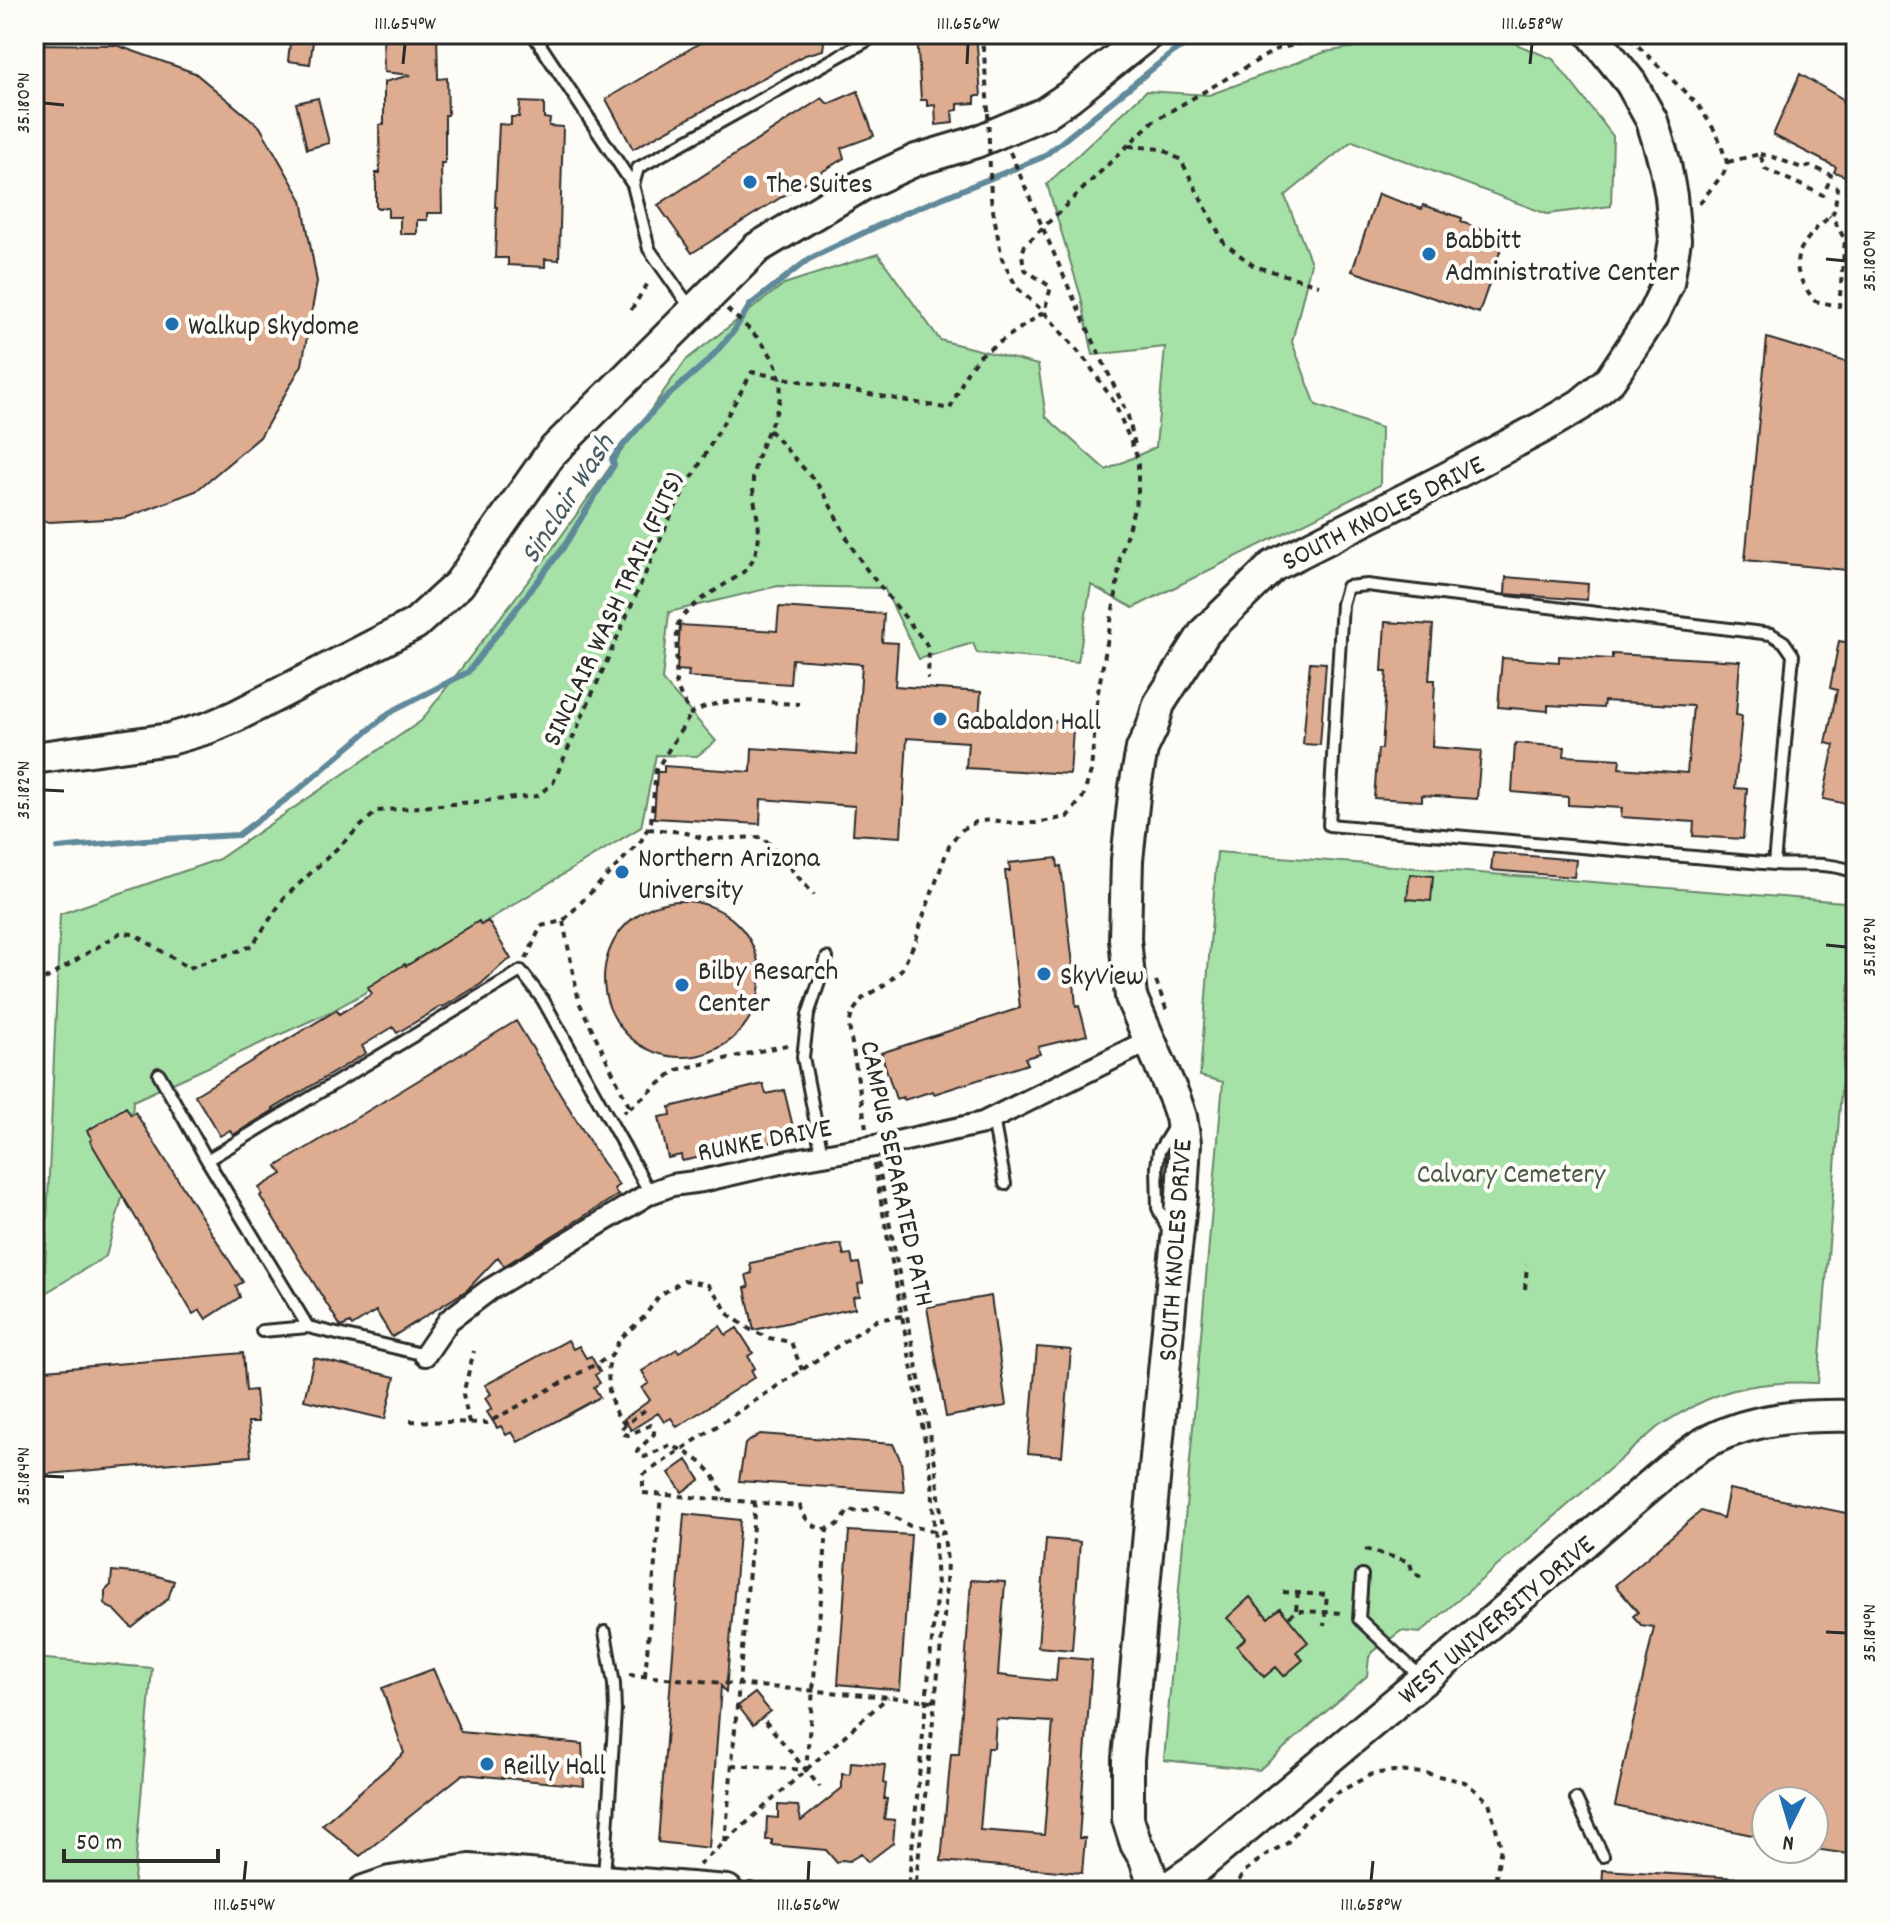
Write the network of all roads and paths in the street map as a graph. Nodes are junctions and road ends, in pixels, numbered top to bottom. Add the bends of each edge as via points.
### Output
1 (533, 34) edge
2 (980, 34) edge
3 (1148, 34) edge
4 (1342, 34) edge
5 (1592, 34) edge
6 (1625, 34) edge
7 (868, 40) dead end
8 (1129, 146) junction
9 (1008, 147) dead end
10 (1760, 154) junction
11 (1727, 162) junction
12 (1828, 184) junction
13 (633, 185) junction
14 (1829, 216) junction
15 (1696, 217) dead end
16 (1043, 230) junction
17 (650, 280) dead end
18 (1319, 285) dead end
19 (722, 304) dead end
20 (631, 310) dead end
21 (692, 310) junction
22 (1044, 312) junction
23 (779, 377) junction
24 (769, 430) junction
25 (1138, 459) junction
26 (928, 679) dead end
27 (799, 704) dead end
28 (691, 714) junction
29 (34, 758) edge
30 (648, 829) junction
31 (1774, 864) junction
32 (1856, 873) edge
33 (814, 895) dead end
34 (563, 921) junction
35 (827, 958) dead end
36 (521, 971) junction
37 (1154, 974) dead end
38 (34, 986) edge
39 (1168, 1014) dead end
40 (805, 1041) junction
41 (1148, 1041) junction
42 (159, 1074) dead end
43 (630, 1108) junction
44 (993, 1118) junction
45 (609, 1120) junction
46 (871, 1146) junction
47 (822, 1155) junction
48 (207, 1160) junction
49 (1005, 1184) dead end
50 (650, 1193) junction
51 (1527, 1265) dead end
52 (1525, 1289) dead end
53 (902, 1316) junction
54 (308, 1327) junction
55 (262, 1331) dead end
56 (474, 1351) dead end
57 (425, 1355) joint
58 (611, 1356) junction
59 (802, 1370) junction
60 (645, 1410) dead end
61 (1856, 1416) edge
62 (410, 1421) dead end
63 (469, 1423) junction
64 (625, 1425) junction
65 (681, 1449) junction
66 (661, 1495) junction
67 (725, 1500) junction
68 (755, 1503) junction
69 (827, 1530) junction
70 (935, 1531) junction
71 (944, 1533) junction
72 (1365, 1549) dead end
73 (1426, 1572) dead end
74 (1362, 1575) dead end
75 (1283, 1592) dead end
76 (1298, 1592) junction
77 (1296, 1611) junction
78 (1325, 1612) junction
79 (1359, 1613) junction
80 (1289, 1617) dead end
81 (1324, 1626) dead end
82 (605, 1632) dead end
83 (629, 1675) dead end
84 (645, 1676) junction
85 (1423, 1680) junction
86 (739, 1684) junction
87 (814, 1691) junction
88 (888, 1697) junction
89 (927, 1700) junction
90 (935, 1701) junction
91 (765, 1721) dead end
92 (732, 1765) junction
93 (806, 1770) junction
94 (820, 1787) dead end
95 (1576, 1799) dead end
96 (725, 1842) junction
97 (1603, 1856) dead end
98 (698, 1866) dead end
99 (603, 1886) edge
100 (364, 1891) edge
101 (727, 1891) edge
102 (908, 1891) edge
103 (915, 1891) edge
104 (1156, 1891) edge
105 (1163, 1891) edge
106 (1232, 1891) edge
107 (1491, 1891) edge

1 - 13 lane
2 - 22 path, CAMPUS SEPARATED PATH, bridge via 991,199 1002,259 1017,288
3 - 21 street via 1045,113 864,184 757,248
4 - 8 path via 1277,49 1152,122
5 - 41 street, SOUTH KNOLES DRIVE via 1631,83 1652,121 1671,196 1675,240 1668,283 1610,380 1580,405 1273,566 1205,632 1159,704 1135,787 1125,939 1131,997
6 - 11 path via 1698,105
7 - 13 lane via 638,168
8 - 16 path
8 - 18 path via 1162,149 1181,160 1224,243 1254,266
9 - 16 path, CAMPUS SEPARATED PATH
10 - 11 path
10 - 12 path via 1802,168 1811,166 1831,175
10 - 12 path via 1765,169 1823,195
11 - 15 path via 1697,204
12 - 14 path via 1837,188
13 - 21 lane via 649,249
14 - 14 path via 1845,240 1839,306 1815,301 1801,283 1796,263 1802,245
16 - 22 path via 1022,254 1024,269 1051,287
16 - 25 path, CAMPUS SEPARATED PATH via 1128,416
17 - 20 path
19 - 23 path via 762,340
21 - 29 street via 552,452 459,584 415,624 236,716 188,735
22 - 23 path, SINCLAIR WASH TRAIL (FUTS) via 978,357 950,409
22 - 25 path, CAMPUS SEPARATED PATH via 1114,402
23 - 24 path via 780,400
23 - 38 path, SINCLAIR WASH TRAIL (FUTS) via 752,372 672,513 553,783 537,796 377,811 284,898 252,946 189,968 134,934 120,933
24 - 26 path via 815,481 867,570 925,642
24 - 28 path via 753,479 760,539 749,567 681,617 677,626 676,684
25 - 46 path, CAMPUS SEPARATED PATH via 1138,495 1120,557 1083,797 1067,817 1036,823 976,822 950,843 902,969 852,1013 849,1026
27 - 28 path via 726,701
28 - 30 path via 656,770
30 - 33 path via 706,839 763,837
30 - 34 path
31 - 31 lane via 1329,825 1347,587 1367,585 1756,632 1784,642 1793,655
31 - 32 lane via 1844,867
34 - 36 path via 541,926
34 - 43 path via 579,1002
35 - 40 lane
36 - 45 lane via 543,1000
36 - 48 lane
37 - 39 path
40 - 43 path via 676,1070
40 - 47 lane via 803,1057
41 - 44 street, RUNKE DRIVE
41 - 104 street, SOUTH KNOLES DRIVE via 1181,1117 1185,1143 1128,1759 1128,1819
42 - 48 lane
43 - 45 path
44 - 46 street, RUNKE DRIVE
44 - 49 lane
45 - 50 lane
46 - 47 street, RUNKE DRIVE
46 - 53 path
46 - 71 path, CAMPUS SEPARATED PATH via 880,1166
47 - 50 street, RUNKE DRIVE
48 - 54 lane
50 - 57 street, RUNKE DRIVE via 489,1290 449,1320
51 - 52 path
53 - 59 path via 877,1320
53 - 70 path via 932,1479
54 - 55 lane
54 - 57 lane
56 - 63 path via 463,1394
58 - 59 path via 659,1296 684,1280 708,1285 727,1313 749,1329 791,1342
58 - 63 path via 487,1423
58 - 64 path via 609,1391
59 - 65 path
60 - 64 path
61 - 85 street, WEST UNIVERSITY DRIVE via 1756,1423 1708,1440
62 - 63 path
64 - 65 path via 621,1430 628,1435 651,1425 654,1430 639,1455 670,1445
65 - 66 path via 643,1475 643,1493
65 - 67 path via 705,1464
66 - 67 path
66 - 84 path
67 - 68 path
68 - 69 path via 800,1506 809,1523
68 - 86 path
69 - 70 path via 848,1510 877,1507 910,1526
69 - 87 path
70 - 71 path
70 - 89 path via 937,1588
71 - 90 path, CAMPUS SEPARATED PATH via 945,1607
72 - 73 path via 1407,1561 1419,1576
74 - 79 lane
75 - 76 path
76 - 77 path
76 - 78 path via 1327,1595
77 - 78 path
77 - 80 path
78 - 79 path
78 - 81 path
79 - 85 lane via 1359,1619
82 - 99 lane via 615,1711
83 - 84 path
84 - 86 path
85 - 105 street, WEST UNIVERSITY DRIVE
86 - 87 path
86 - 92 path
87 - 88 path
87 - 93 path
88 - 89 path
88 - 93 path
89 - 90 path
89 - 102 path
90 - 103 path, CAMPUS SEPARATED PATH
91 - 93 path
92 - 93 path
92 - 96 path
93 - 94 path
93 - 96 path
95 - 97 lane
96 - 98 path
99 - 100 street via 469,1870
99 - 101 street
106 - 107 path via 1245,1871 1286,1844 1337,1793 1372,1774 1393,1771 1465,1782 1489,1802 1501,1847

